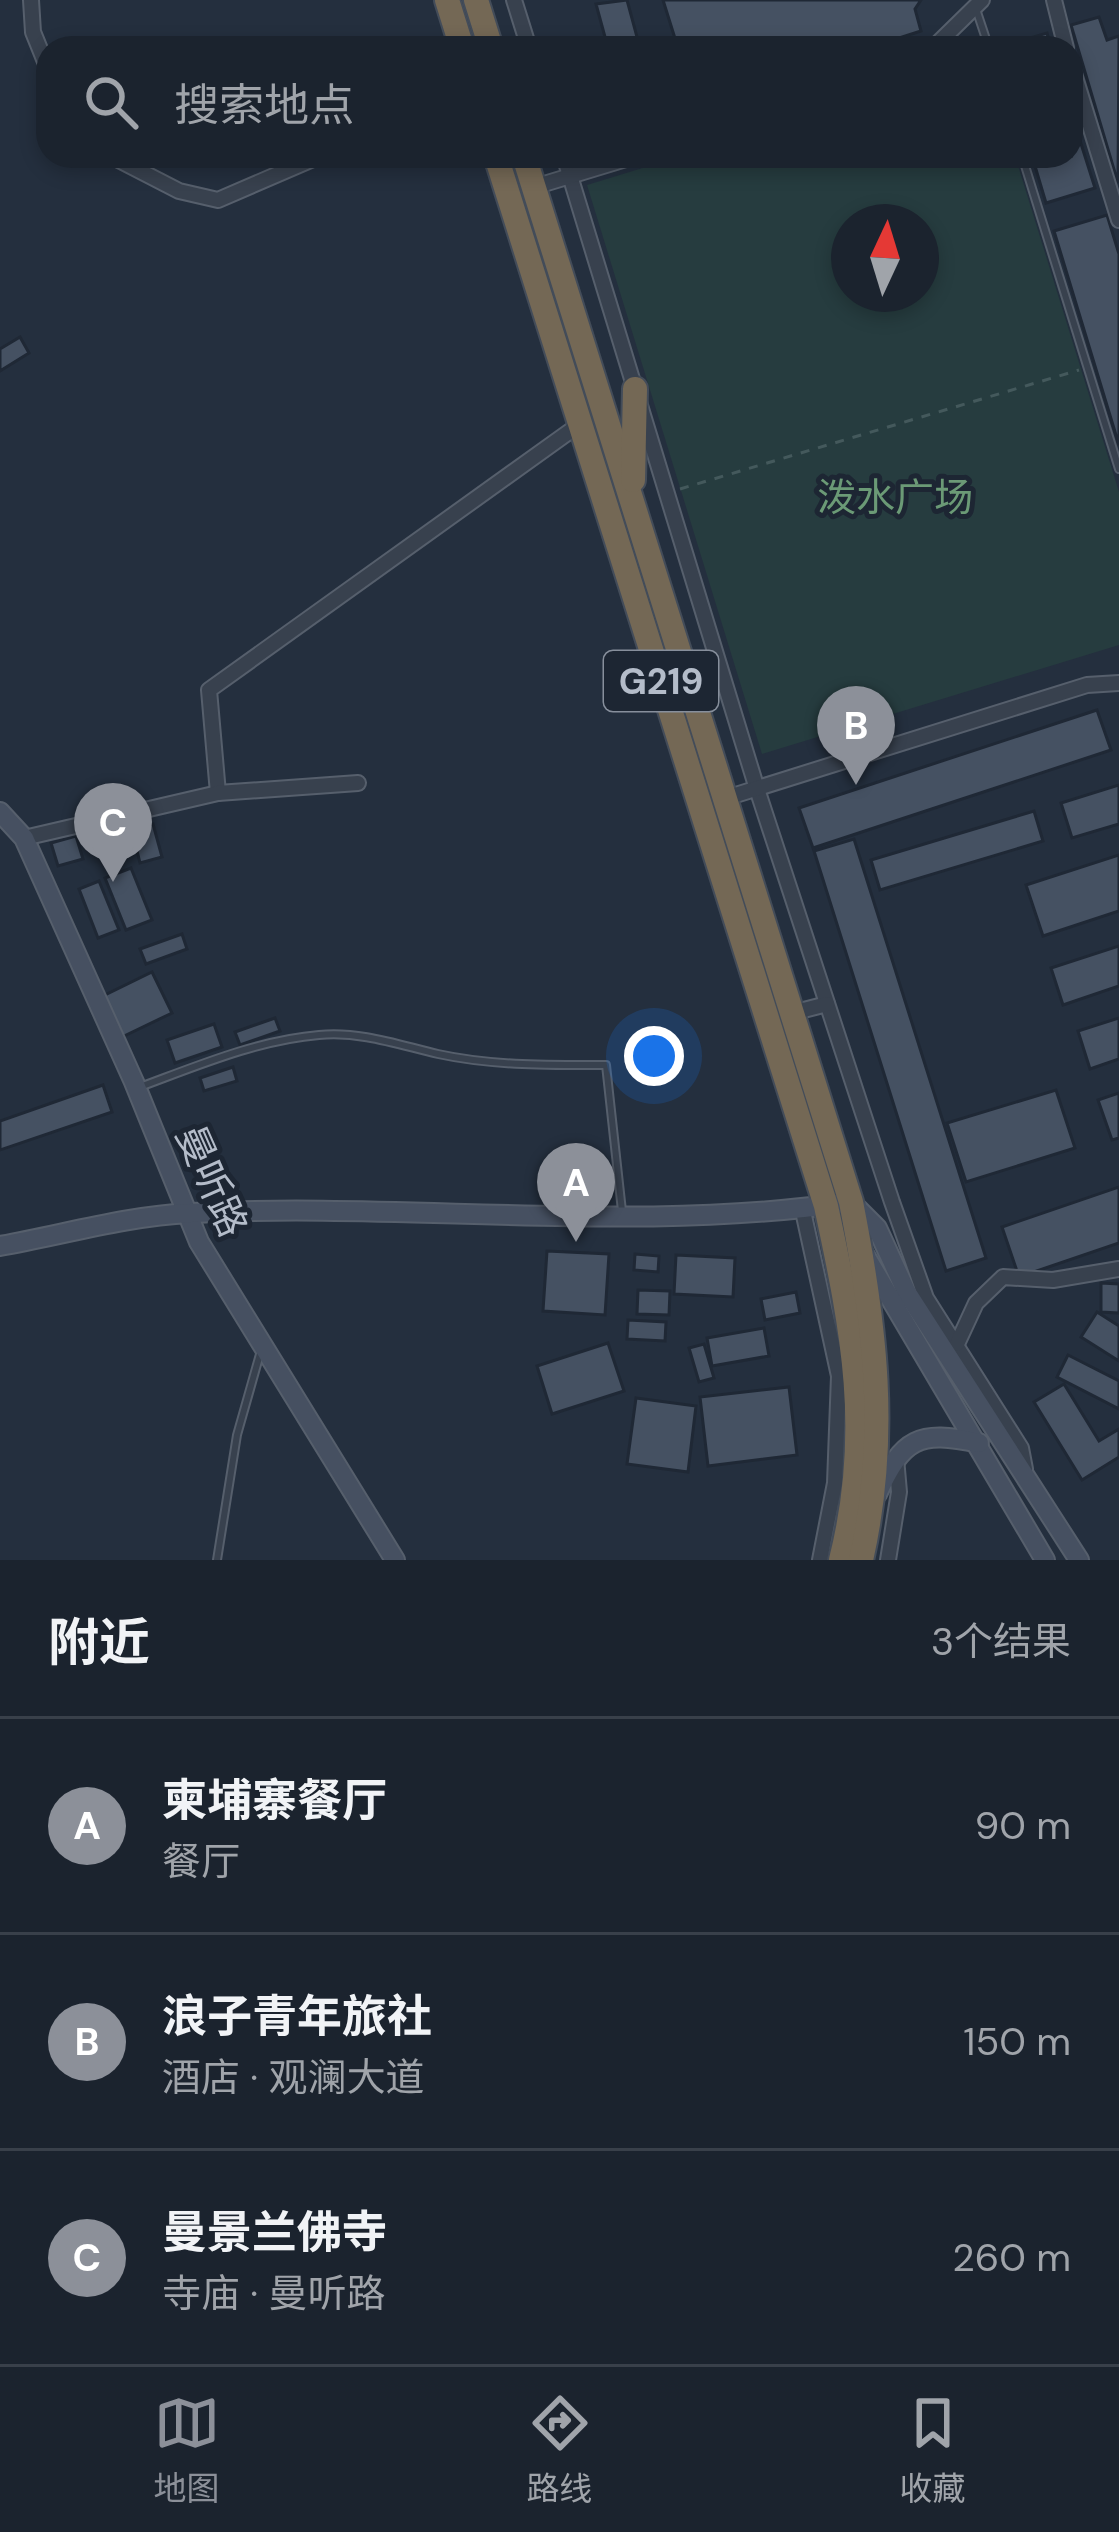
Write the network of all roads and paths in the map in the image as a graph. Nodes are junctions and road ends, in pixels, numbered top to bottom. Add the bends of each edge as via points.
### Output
1 (31, 0) edge
2 (447, 0) edge
3 (476, 0) edge
4 (514, 0) edge
5 (1054, 0) edge
6 (979, 5) edge
7 (458, 36) edge
8 (487, 36) edge
9 (525, 36) edge
10 (946, 36) edge
11 (985, 36) edge
12 (1063, 36) edge
13 (36, 39) edge
14 (1083, 103) edge
15 (135, 168) edge
16 (292, 168) edge
17 (500, 168) edge
18 (528, 168) edge
19 (568, 168) edge
20 (601, 168) edge
21 (1026, 168) edge
22 (571, 178) junction
23 (534, 187) junction
24 (508, 195) junction
25 (1119, 220) edge
26 (1088, 367) junction
27 (635, 389) junction
28 (580, 424) junction
29 (1119, 469) edge
30 (666, 493) junction
31 (633, 501) junction
32 (1119, 683) edge
33 (358, 783) dead end
34 (757, 789) junction
35 (218, 793) junction
36 (726, 798) junction
37 (0, 812) edge
38 (23, 838) junction
39 (827, 1004) junction
40 (792, 1013) junction
41 (136, 1088) junction
42 (827, 1206) junction
43 (187, 1213) junction
44 (622, 1218) junction
45 (0, 1246) edge
46 (859, 1246) junction
47 (1119, 1269) edge
48 (957, 1344) junction
49 (263, 1345) junction
50 (979, 1443) junction
51 (896, 1454) junction
52 (1024, 1469) junction
53 (875, 1498) junction
54 (1071, 1557) edge
55 (217, 1560) edge
56 (395, 1560) edge
57 (820, 1560) edge
58 (841, 1560) edge
59 (861, 1560) edge
60 (887, 1560) edge
61 (1046, 1560) edge

1 - 13 street
2 - 7 highway
3 - 8 highway
4 - 9 street
5 - 12 street
6 - 10 street
6 - 11 lane
14 - 25 street
15 - 16 street via 218,200
17 - 24 highway, G219
18 - 23 highway, G219
19 - 22 street
20 - 22 street
21 - 26 lane
22 - 23 street
22 - 27 street
23 - 24 highway
23 - 31 highway, G219
24 - 28 highway, G219
26 - 29 lane
26 - 30 path
27 - 30 street
27 - 31 highway
28 - 35 street via 208,690
28 - 42 highway, G219
30 - 34 street
31 - 36 highway, G219
32 - 34 street via 1087,685
33 - 35 street
34 - 36 street
34 - 39 street
35 - 38 street
36 - 40 highway, G219
37 - 38 street, 曼听路
38 - 41 street, 曼听路
39 - 40 street
39 - 48 street via 926,1298
40 - 42 highway, G219
41 - 43 street, 曼听路
41 - 44 lane via 322,1034 522,1065 606,1065
42 - 44 street
42 - 46 highway
42 - 52 street via 877,1228 906,1291
42 - 57 street via 838,1376 835,1483
42 - 58 highway via 861,1408
43 - 44 street
43 - 45 street
43 - 49 street, 曼听路
46 - 50 street
46 - 53 highway via 880,1407
47 - 48 street via 1053,1280 1003,1277 976,1303
48 - 52 street via 1022,1448
49 - 55 lane via 237,1435
49 - 56 street, 曼听路
50 - 51 street via 938,1435
50 - 61 street
51 - 53 street
51 - 60 street via 899,1492
52 - 54 street
53 - 59 highway

